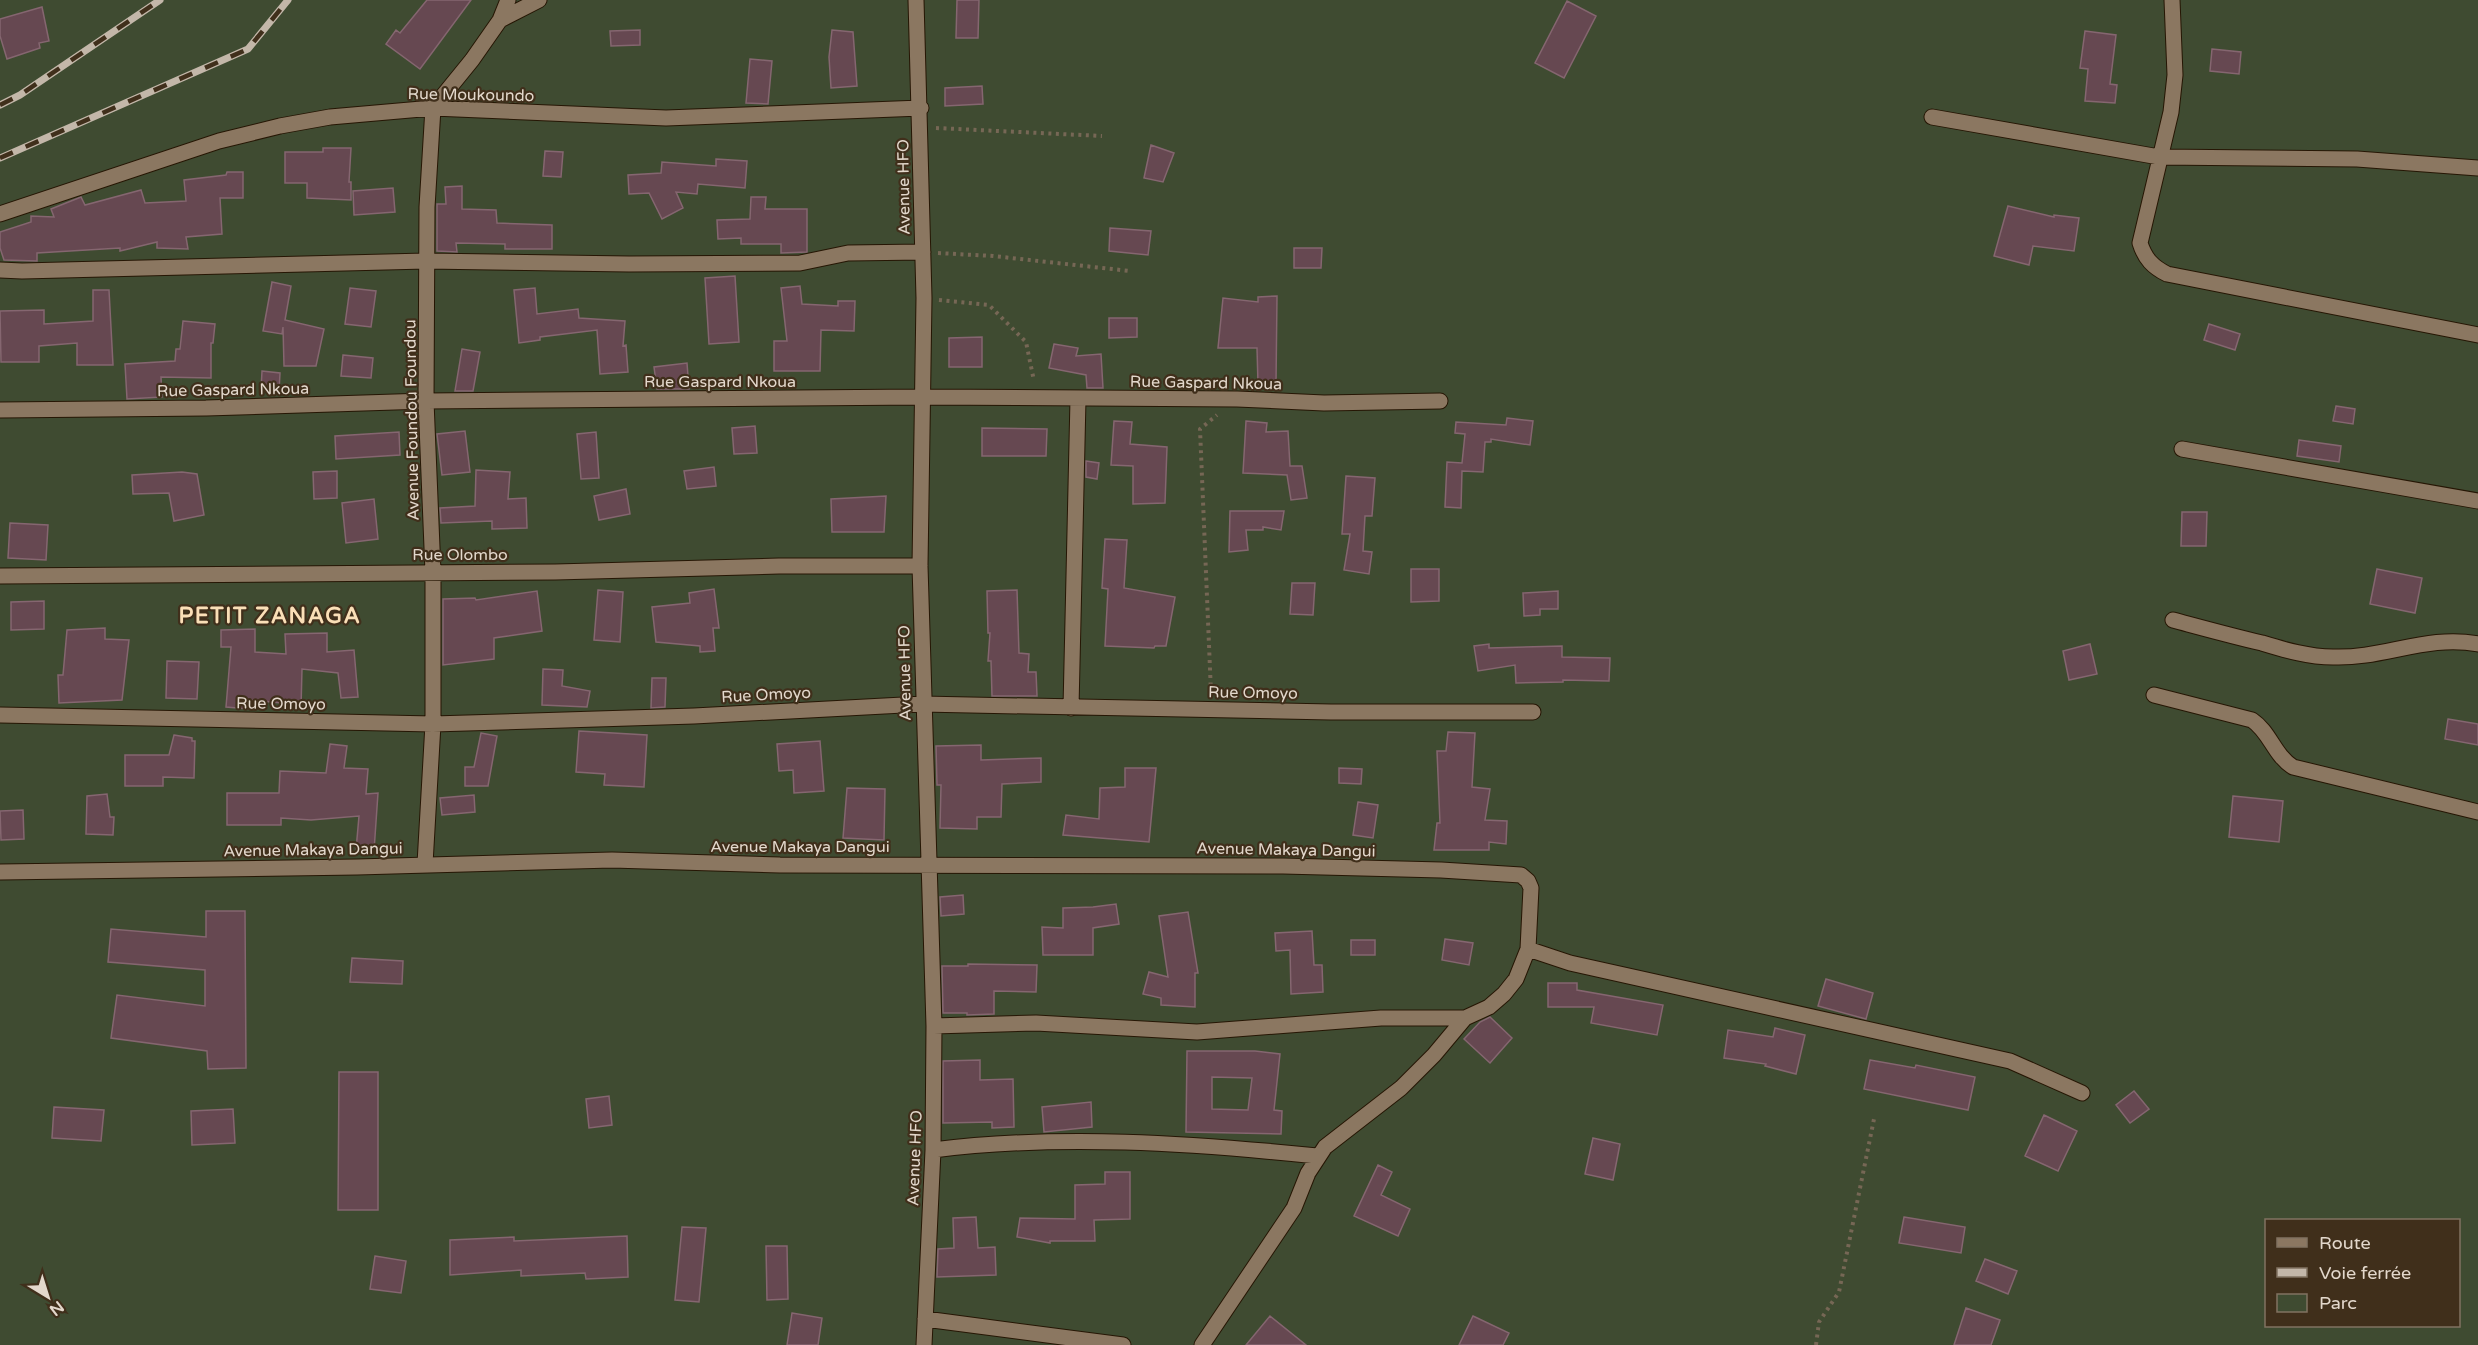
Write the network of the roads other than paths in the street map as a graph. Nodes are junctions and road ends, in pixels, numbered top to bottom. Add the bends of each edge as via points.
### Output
1 (508, 0) edge
2 (538, 0) edge
3 (916, 0) edge
4 (2172, 0) edge
5 (500, 20) junction
6 (433, 108) junction
7 (921, 108) junction
8 (1932, 117) dead end
9 (2159, 157) junction
10 (2478, 168) edge
11 (0, 214) edge
12 (922, 252) junction
13 (426, 261) junction
14 (0, 270) edge
15 (2478, 335) edge
16 (922, 397) junction
17 (1078, 399) junction
18 (426, 401) junction
19 (1440, 401) dead end
20 (0, 410) edge
21 (2182, 449) dead end
22 (2478, 501) edge
23 (920, 566) junction
24 (433, 572) junction
25 (0, 576) edge
26 (2173, 620) dead end
27 (2478, 644) edge
28 (2154, 695) dead end
29 (922, 704) junction
30 (1071, 708) junction
31 (1533, 712) dead end
32 (0, 715) edge
33 (433, 724) junction
34 (2478, 812) edge
35 (424, 864) junction
36 (928, 864) junction
37 (0, 872) edge
38 (1528, 949) junction
39 (1465, 1018) junction
40 (934, 1026) junction
41 (2082, 1093) dead end
42 (933, 1150) junction
43 (1317, 1156) junction
44 (925, 1318) junction
45 (924, 1345) edge
46 (1123, 1345) edge
47 (1202, 1345) edge

1 - 5 street
2 - 5 street
3 - 7 street, Avenue HFO
4 - 9 street via 2175,75 2171,112
5 - 6 street
6 - 7 street, Rue Moukoundo via 666,118
6 - 11 street, Rue Moukoundo via 330,117 280,126 197,148
6 - 13 street, Avenue Foundou Foundou
7 - 12 street, Avenue HFO
8 - 9 street
9 - 10 street via 2357,159
9 - 15 street via 2140,243 2144,256 2155,268 2167,274
12 - 13 street via 848,253 800,263
12 - 16 street, Avenue HFO
13 - 14 street
13 - 18 street, Avenue Foundou Foundou
16 - 17 street, Rue Gaspard Nkoua
16 - 18 street, Rue Gaspard Nkoua
16 - 23 street, Avenue HFO
17 - 19 street, Rue Gaspard Nkoua
17 - 30 street
18 - 20 street, Rue Gaspard Nkoua
18 - 24 street, Avenue Foundou Foundou
21 - 22 street
23 - 24 street, Rue Olombo
23 - 29 street, Avenue HFO
24 - 25 street, Rue Olombo
24 - 33 street, Avenue Foundou Foundou
26 - 27 street via 2302,654 2333,657 2358,656 2438,640
28 - 34 street via 2252,720 2261,726 2282,760 2293,767
29 - 30 street, Rue Omoyo
29 - 33 street, Rue Omoyo
29 - 36 street, Avenue HFO
30 - 31 street, Rue Omoyo
32 - 33 street, Rue Omoyo
33 - 35 street, Avenue Foundou Foundou
35 - 36 street, Avenue Makaya Dangui via 612,860
35 - 37 street, Avenue Makaya Dangui
36 - 38 street, Avenue Makaya Dangui via 1294,867 1521,875 1532,888
36 - 40 street, Avenue HFO
38 - 39 street, Avenue Makaya Dangui via 1516,979 1504,994
38 - 41 street via 1570,963 2010,1061
39 - 40 street via 1381,1018 1197,1032 1046,1023
39 - 43 street via 1401,1088
40 - 42 street, Avenue HFO
42 - 43 street via 993,1143 1095,1142 1217,1146
42 - 44 street, Avenue HFO
43 - 47 street via 1294,1208
44 - 45 street, Avenue HFO
44 - 46 street

